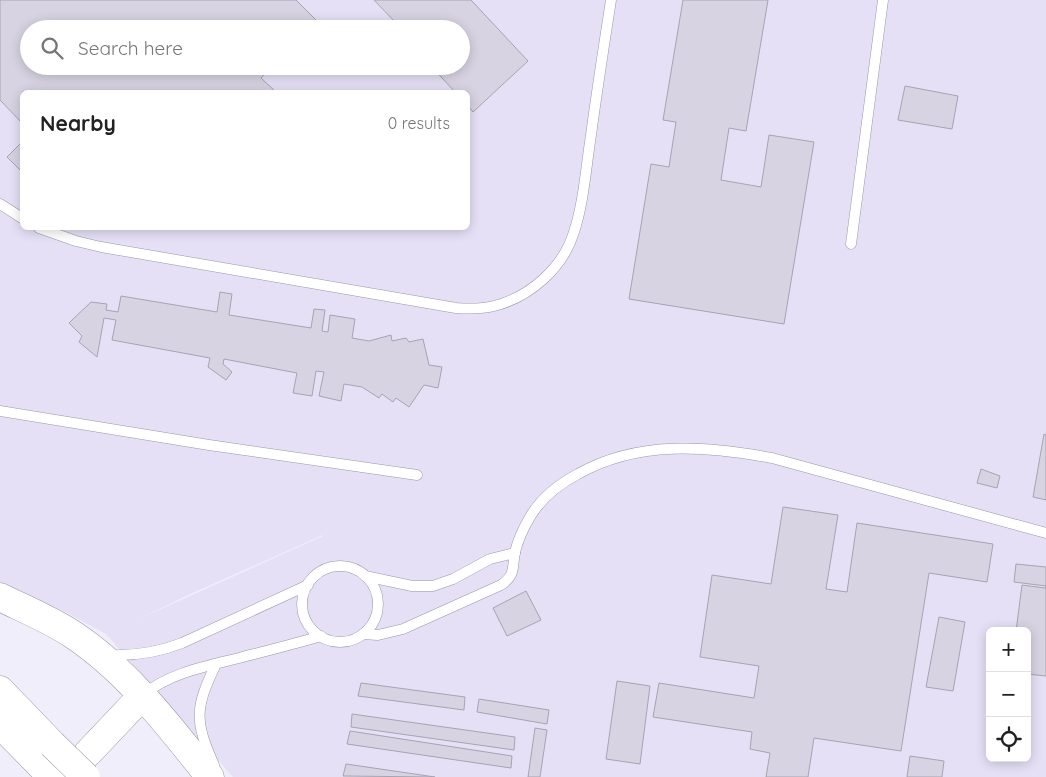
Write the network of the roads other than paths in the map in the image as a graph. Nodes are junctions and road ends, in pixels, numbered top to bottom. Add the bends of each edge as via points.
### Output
1 (611, 0) edge
2 (883, 0) edge
3 (0, 204) edge
4 (20, 217) edge
5 (45, 230) edge
6 (851, 244) dead end
7 (0, 411) edge
8 (416, 475) dead end
9 (1046, 533) edge
10 (515, 553) junction
11 (365, 576) junction
12 (308, 585) junction
13 (0, 597) edge
14 (363, 634) junction
15 (321, 636) junction
16 (99, 655) junction
17 (216, 664) junction
18 (0, 690) edge
19 (142, 696) junction
20 (0, 724) edge
21 (46, 760) edge
22 (87, 765) edge
23 (210, 777) edge
24 (220, 777) edge

1 - 5 lane via 574,233 557,266 529,291 514,299 494,306 456,308 101,247
2 - 6 lane
3 - 4 lane
7 - 8 lane
9 - 10 lane via 772,458 688,448 639,452 614,458 562,483 530,515
10 - 11 lane via 490,559 433,586 412,586
10 - 14 lane via 512,574 495,588 403,628 378,635
11 - 12 lane via 351,568 334,567 319,573
11 - 14 lane via 377,594 378,606 371,626
12 - 15 lane via 303,614 313,631
12 - 16 lane via 164,650 138,655
13 - 16 main road via 58,626
14 - 15 lane via 338,642
15 - 17 lane
16 - 19 main road
17 - 19 lane via 158,684
17 - 24 lane via 202,695 199,719 204,741
18 - 21 main road
19 - 22 main road
19 - 23 main road
20 - 21 main road
21 - 22 main road, bridge

